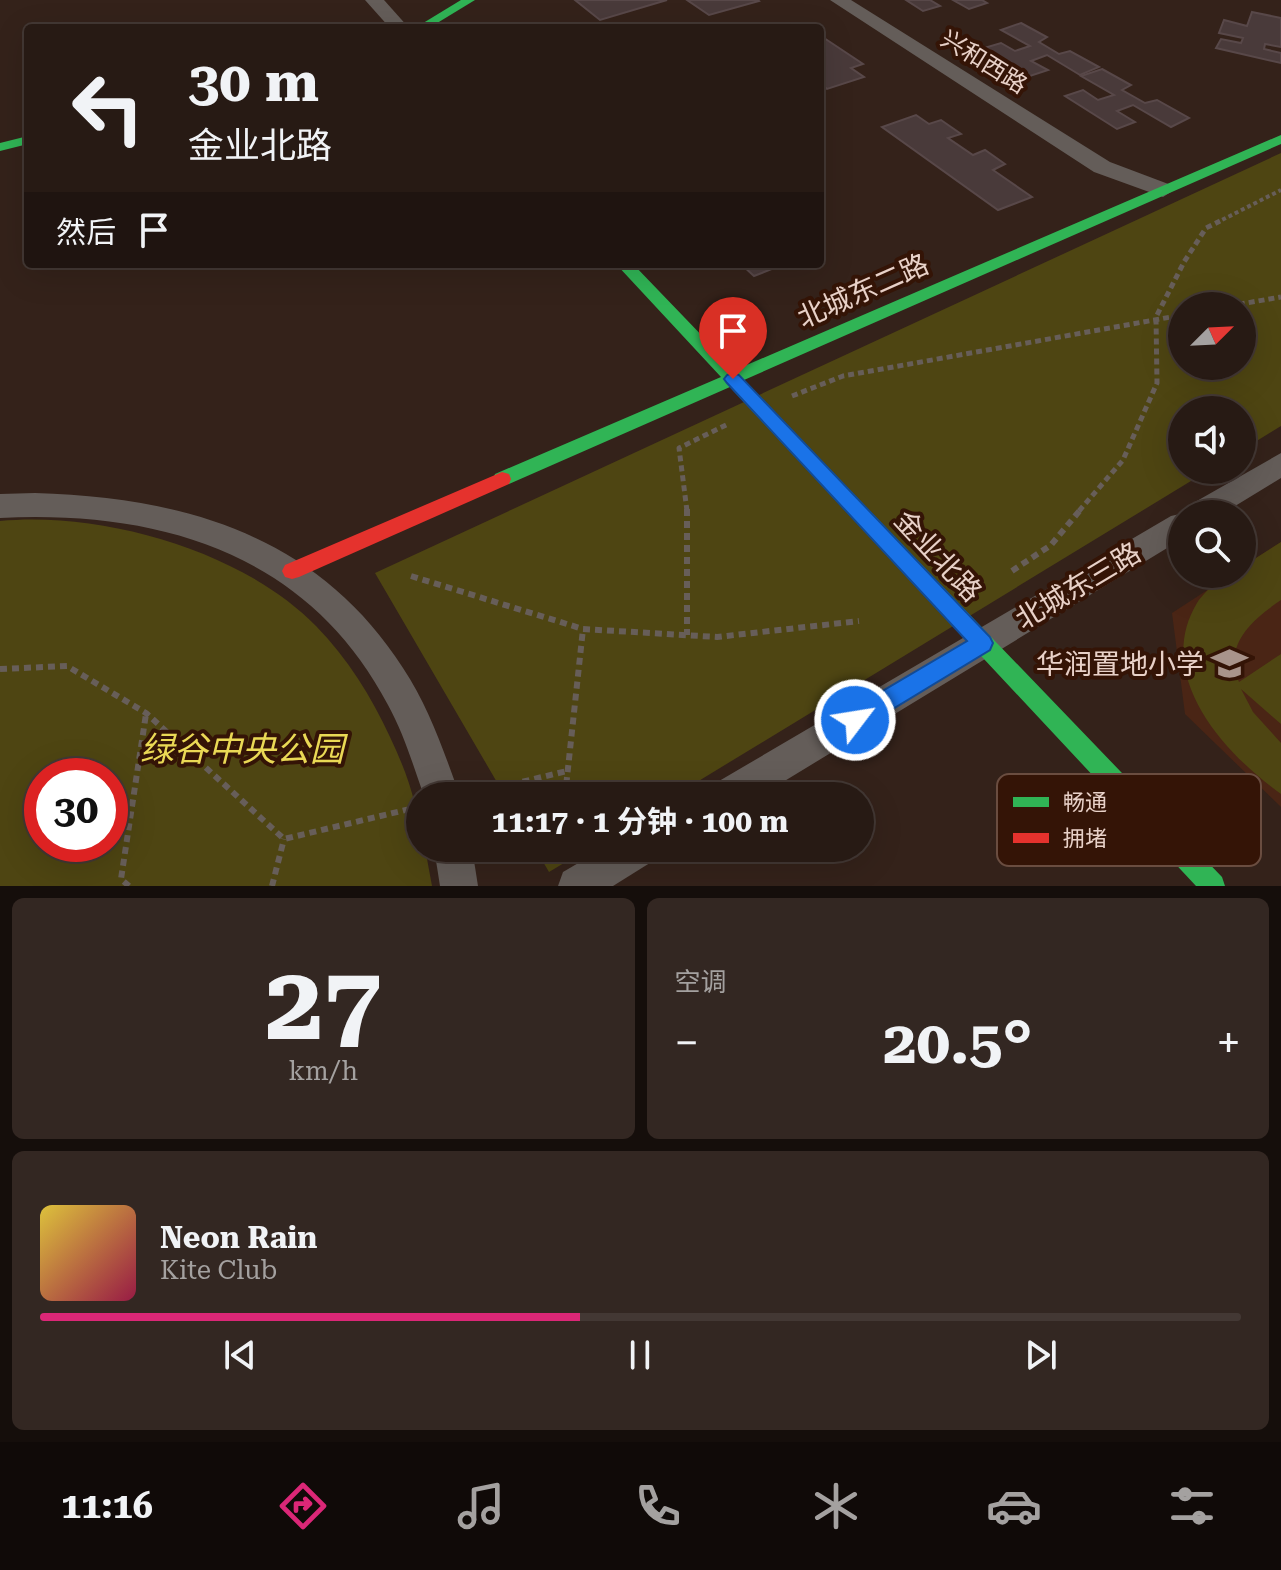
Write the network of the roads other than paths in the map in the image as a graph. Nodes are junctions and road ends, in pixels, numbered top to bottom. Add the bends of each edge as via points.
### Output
1 (374, 0) edge
2 (469, 0) edge
3 (839, 0) edge
4 (396, 24) edge
5 (428, 24) edge
6 (1281, 139) edge
7 (24, 141) edge
8 (0, 147) edge
9 (1102, 167) junction
10 (1163, 190) junction
11 (1124, 207) junction
12 (628, 268) edge
13 (733, 379) junction
14 (1281, 464) edge
15 (1221, 500) edge
16 (0, 506) edge
17 (1168, 532) edge
18 (292, 571) junction
19 (983, 643) junction
20 (1107, 774) edge
21 (437, 782) edge
22 (750, 782) edge
23 (455, 862) edge
24 (617, 862) edge
25 (1194, 866) edge
26 (459, 886) edge
27 (577, 886) edge
28 (1213, 886) edge

1 - 4 street
2 - 5 street
3 - 9 street, 兴和西路
6 - 10 street, 北城东二路
7 - 8 street
9 - 10 street
9 - 11 street via 1123,189
10 - 11 street, 北城东二路
11 - 13 street, 北城东二路
12 - 13 street, 金业北路
13 - 18 street, 北城东二路
13 - 19 street, 金业北路
14 - 15 street
16 - 18 street via 91,507 163,518 230,539
17 - 19 street, 北城东三路
18 - 21 street via 340,613 382,664 417,727
19 - 20 street, 金业北路
19 - 22 street, 北城东三路
23 - 26 street
24 - 27 street
25 - 28 street, 金业北路

